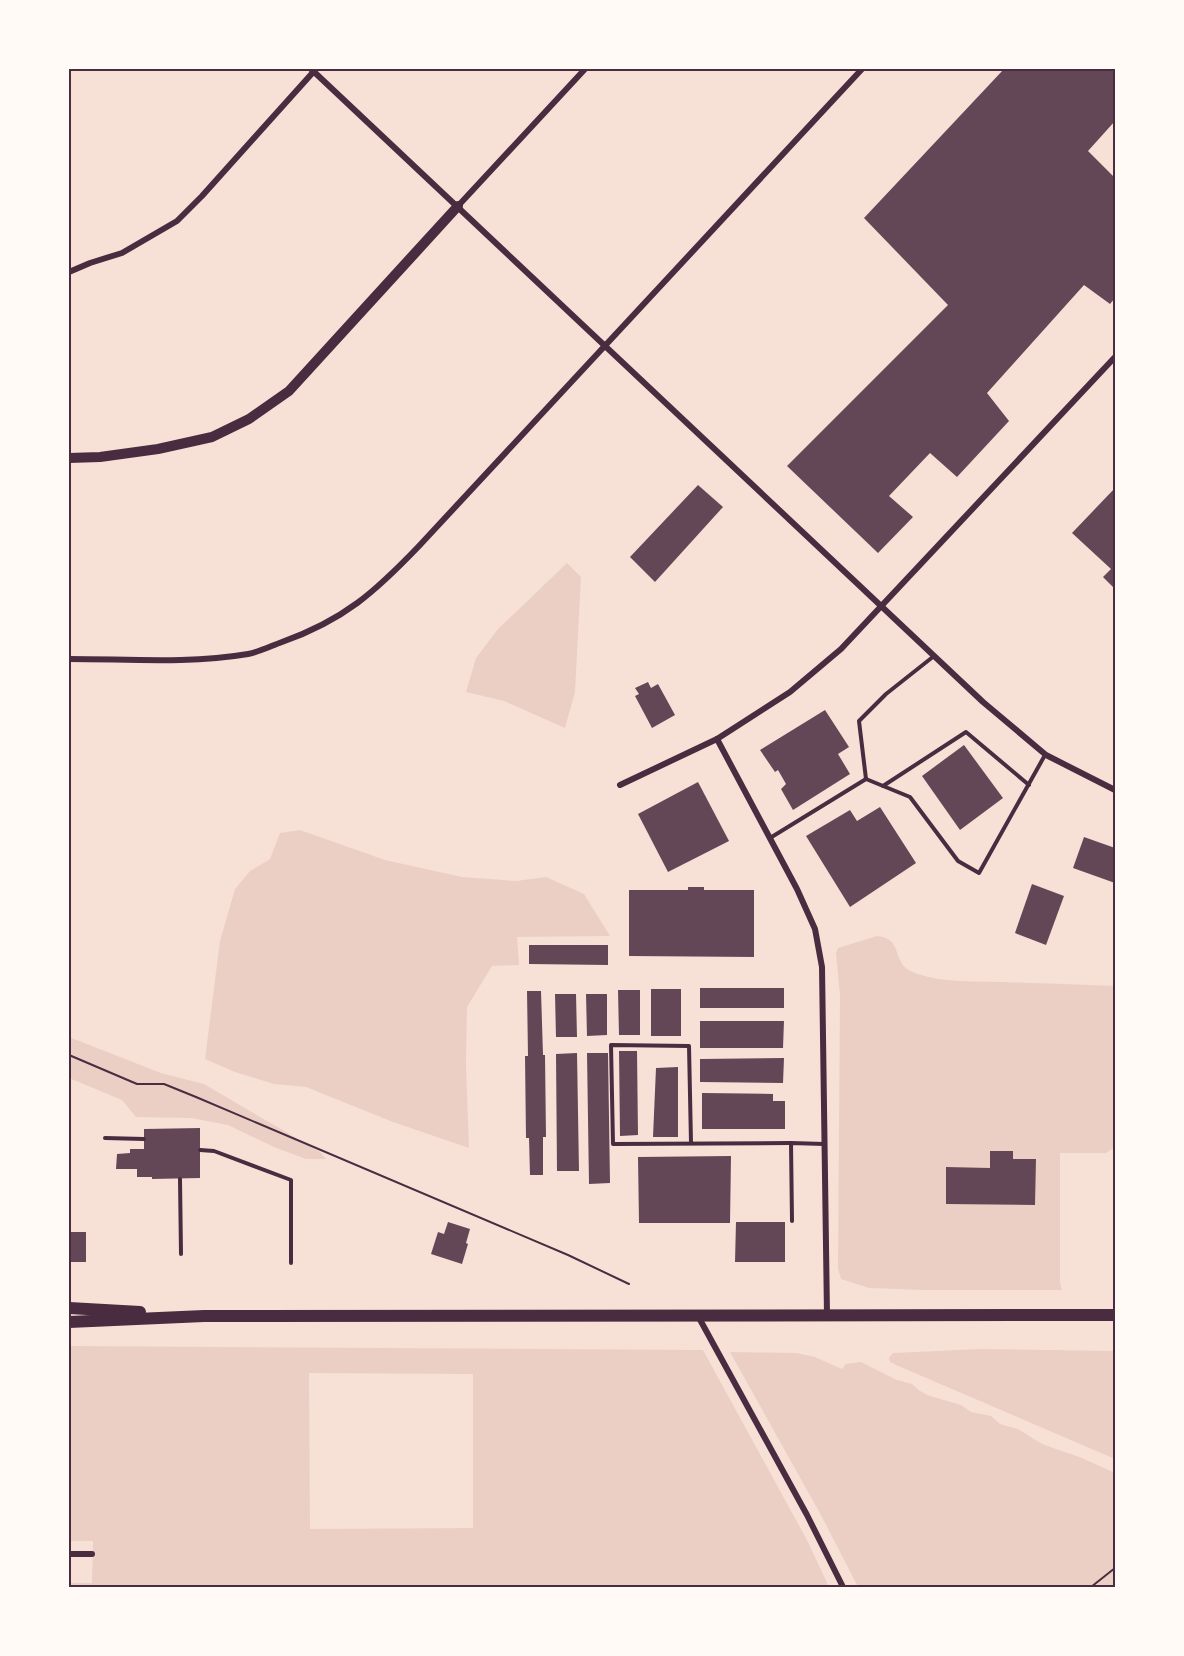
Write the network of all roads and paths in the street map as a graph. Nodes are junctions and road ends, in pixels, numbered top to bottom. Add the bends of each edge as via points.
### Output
1 (585, 69) edge
2 (862, 69) edge
3 (314, 70) edge
4 (458, 206) junction
5 (69, 272) edge
6 (605, 346) junction
7 (1115, 357) edge
8 (69, 458) edge
9 (881, 607) junction
10 (934, 656) junction
11 (69, 659) edge
12 (717, 739) junction
13 (1045, 754) junction
14 (866, 779) junction
15 (620, 785) dead end
16 (1029, 785) junction
17 (882, 787) junction
18 (1115, 790) edge
19 (770, 838) junction
20 (69, 1055) edge
21 (105, 1138) dead end
22 (144, 1139) dead end
23 (691, 1143) junction
24 (791, 1143) junction
25 (824, 1144) junction
26 (200, 1150) dead end
27 (180, 1179) dead end
28 (792, 1221) dead end
29 (181, 1254) dead end
30 (291, 1263) dead end
31 (629, 1284) dead end
32 (69, 1308) edge
33 (698, 1315) junction
34 (1115, 1315) edge
35 (204, 1316) junction
36 (828, 1316) junction
37 (69, 1322) edge
38 (69, 1554) edge
39 (92, 1554) dead end
40 (1115, 1568) edge
41 (843, 1587) edge
42 (1091, 1587) edge

1 - 4 street
2 - 6 street
3 - 4 street
3 - 5 street via 177,221 122,253
4 - 6 street
4 - 8 street via 289,391 249,419 212,437 158,449
6 - 9 street
6 - 11 street via 384,582 361,602 320,627 250,654 208,659
7 - 9 street
9 - 10 street
9 - 12 street via 841,649 790,692
10 - 13 street
10 - 14 lane via 859,721
12 - 15 street
12 - 19 street
13 - 16 lane
13 - 18 street
14 - 17 lane
14 - 19 lane
16 - 17 lane via 966,732
16 - 17 lane via 979,873 958,861 910,797
19 - 25 street via 817,936 822,967
20 - 31 path via 137,1084 164,1084 196,1097
21 - 22 lane
23 - 23 lane via 613,1144 611,1045 689,1046
23 - 24 lane
24 - 25 lane
24 - 28 lane
25 - 36 street
26 - 30 lane via 214,1151 291,1180
27 - 29 lane
32 - 35 main road
33 - 35 main road
33 - 36 main road
33 - 41 street
34 - 36 main road
35 - 37 main road
38 - 39 street
40 - 42 path

